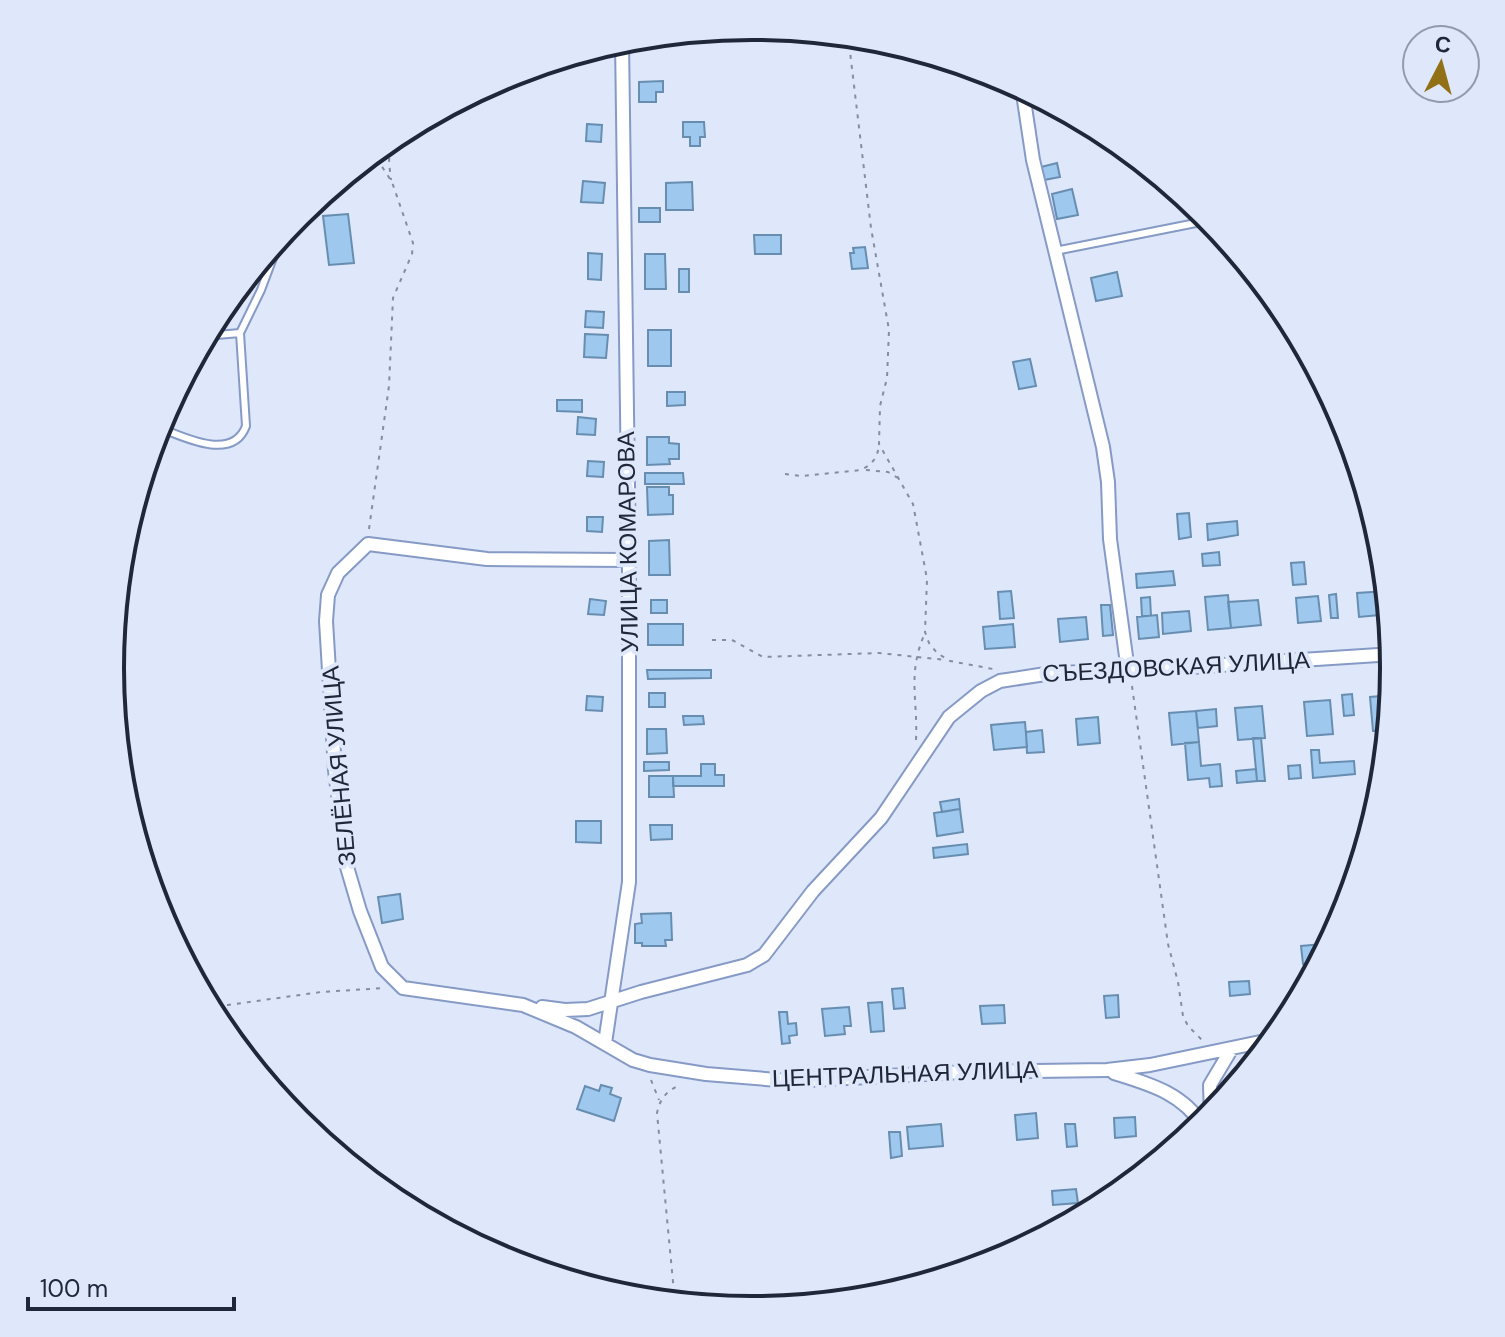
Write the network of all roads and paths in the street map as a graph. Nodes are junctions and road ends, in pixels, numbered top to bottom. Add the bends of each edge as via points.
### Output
1 (849, 48) edge
2 (622, 54) edge
3 (1024, 102) edge
4 (390, 156) edge
5 (380, 163) edge
6 (392, 182) junction
7 (1196, 223) edge
8 (1055, 251) junction
9 (270, 267) edge
10 (240, 333) junction
11 (220, 335) edge
12 (171, 431) edge
13 (879, 444) junction
14 (861, 470) junction
15 (785, 474) dead end
16 (899, 479) junction
17 (368, 544) junction
18 (629, 560) junction
19 (925, 632) junction
20 (712, 640) dead end
21 (1381, 655) edge
22 (917, 656) junction
23 (950, 661) junction
24 (996, 669) dead end
25 (1128, 671) junction
26 (916, 744) dead end
27 (403, 988) junction
28 (612, 1000) junction
29 (222, 1005) edge
30 (523, 1005) junction
31 (605, 1043) junction
32 (1257, 1043) edge
33 (1232, 1048) junction
34 (1214, 1052) junction
35 (1107, 1070) junction
36 (650, 1079) dead end
37 (682, 1084) dead end
38 (1210, 1099) edge
39 (659, 1101) junction
40 (1196, 1114) edge
41 (674, 1292) edge

1 - 13 path via 889,330
2 - 18 street, УЛИЦА КОМАРОВА
3 - 8 street
4 - 6 path
5 - 6 path
6 - 17 path via 413,243 393,298 389,386
7 - 8 lane
8 - 25 street via 1103,447
9 - 10 lane
10 - 11 lane
10 - 12 lane via 246,426 242,436 212,445
13 - 14 path via 876,458
13 - 16 path
14 - 15 path
14 - 16 path via 888,472
16 - 19 path via 921,535 928,596
17 - 18 street via 487,559
17 - 27 street, ЗЕЛЁНАЯ УЛИЦА via 338,573 328,595 335,770 347,867 360,911 382,967
18 - 28 street, УЛИЦА КОМАРОВА via 629,882
19 - 22 path
19 - 23 path via 937,653
20 - 22 path via 732,640 763,657
21 - 25 street, СЪЕЗДОВСКАЯ УЛИЦА
22 - 23 path
22 - 26 path
23 - 24 path
25 - 28 street, СЪЕЗДОВСКАЯ УЛИЦА via 1026,675 981,691 949,717 881,818 813,891 764,955 747,965
25 - 34 path via 1183,1016
27 - 29 path via 357,988
27 - 30 street, ЦЕНТРАЛЬНАЯ УЛИЦА
28 - 30 street, СЪЕЗДОВСКАЯ УЛИЦА via 588,1009
28 - 31 street, УЛИЦА КОМАРОВА
30 - 31 street, ЦЕНТРАЛЬНАЯ УЛИЦА
31 - 35 street, ЦЕНТРАЛЬНАЯ УЛИЦА via 650,1065 790,1081
32 - 33 street, ЦЕНТРАЛЬНАЯ УЛИЦА
33 - 34 street, ЦЕНТРАЛЬНАЯ УЛИЦА
33 - 38 street via 1210,1085
34 - 35 street, ЦЕНТРАЛЬНАЯ УЛИЦА
35 - 40 street via 1160,1088
36 - 39 path
37 - 39 path
39 - 41 path

